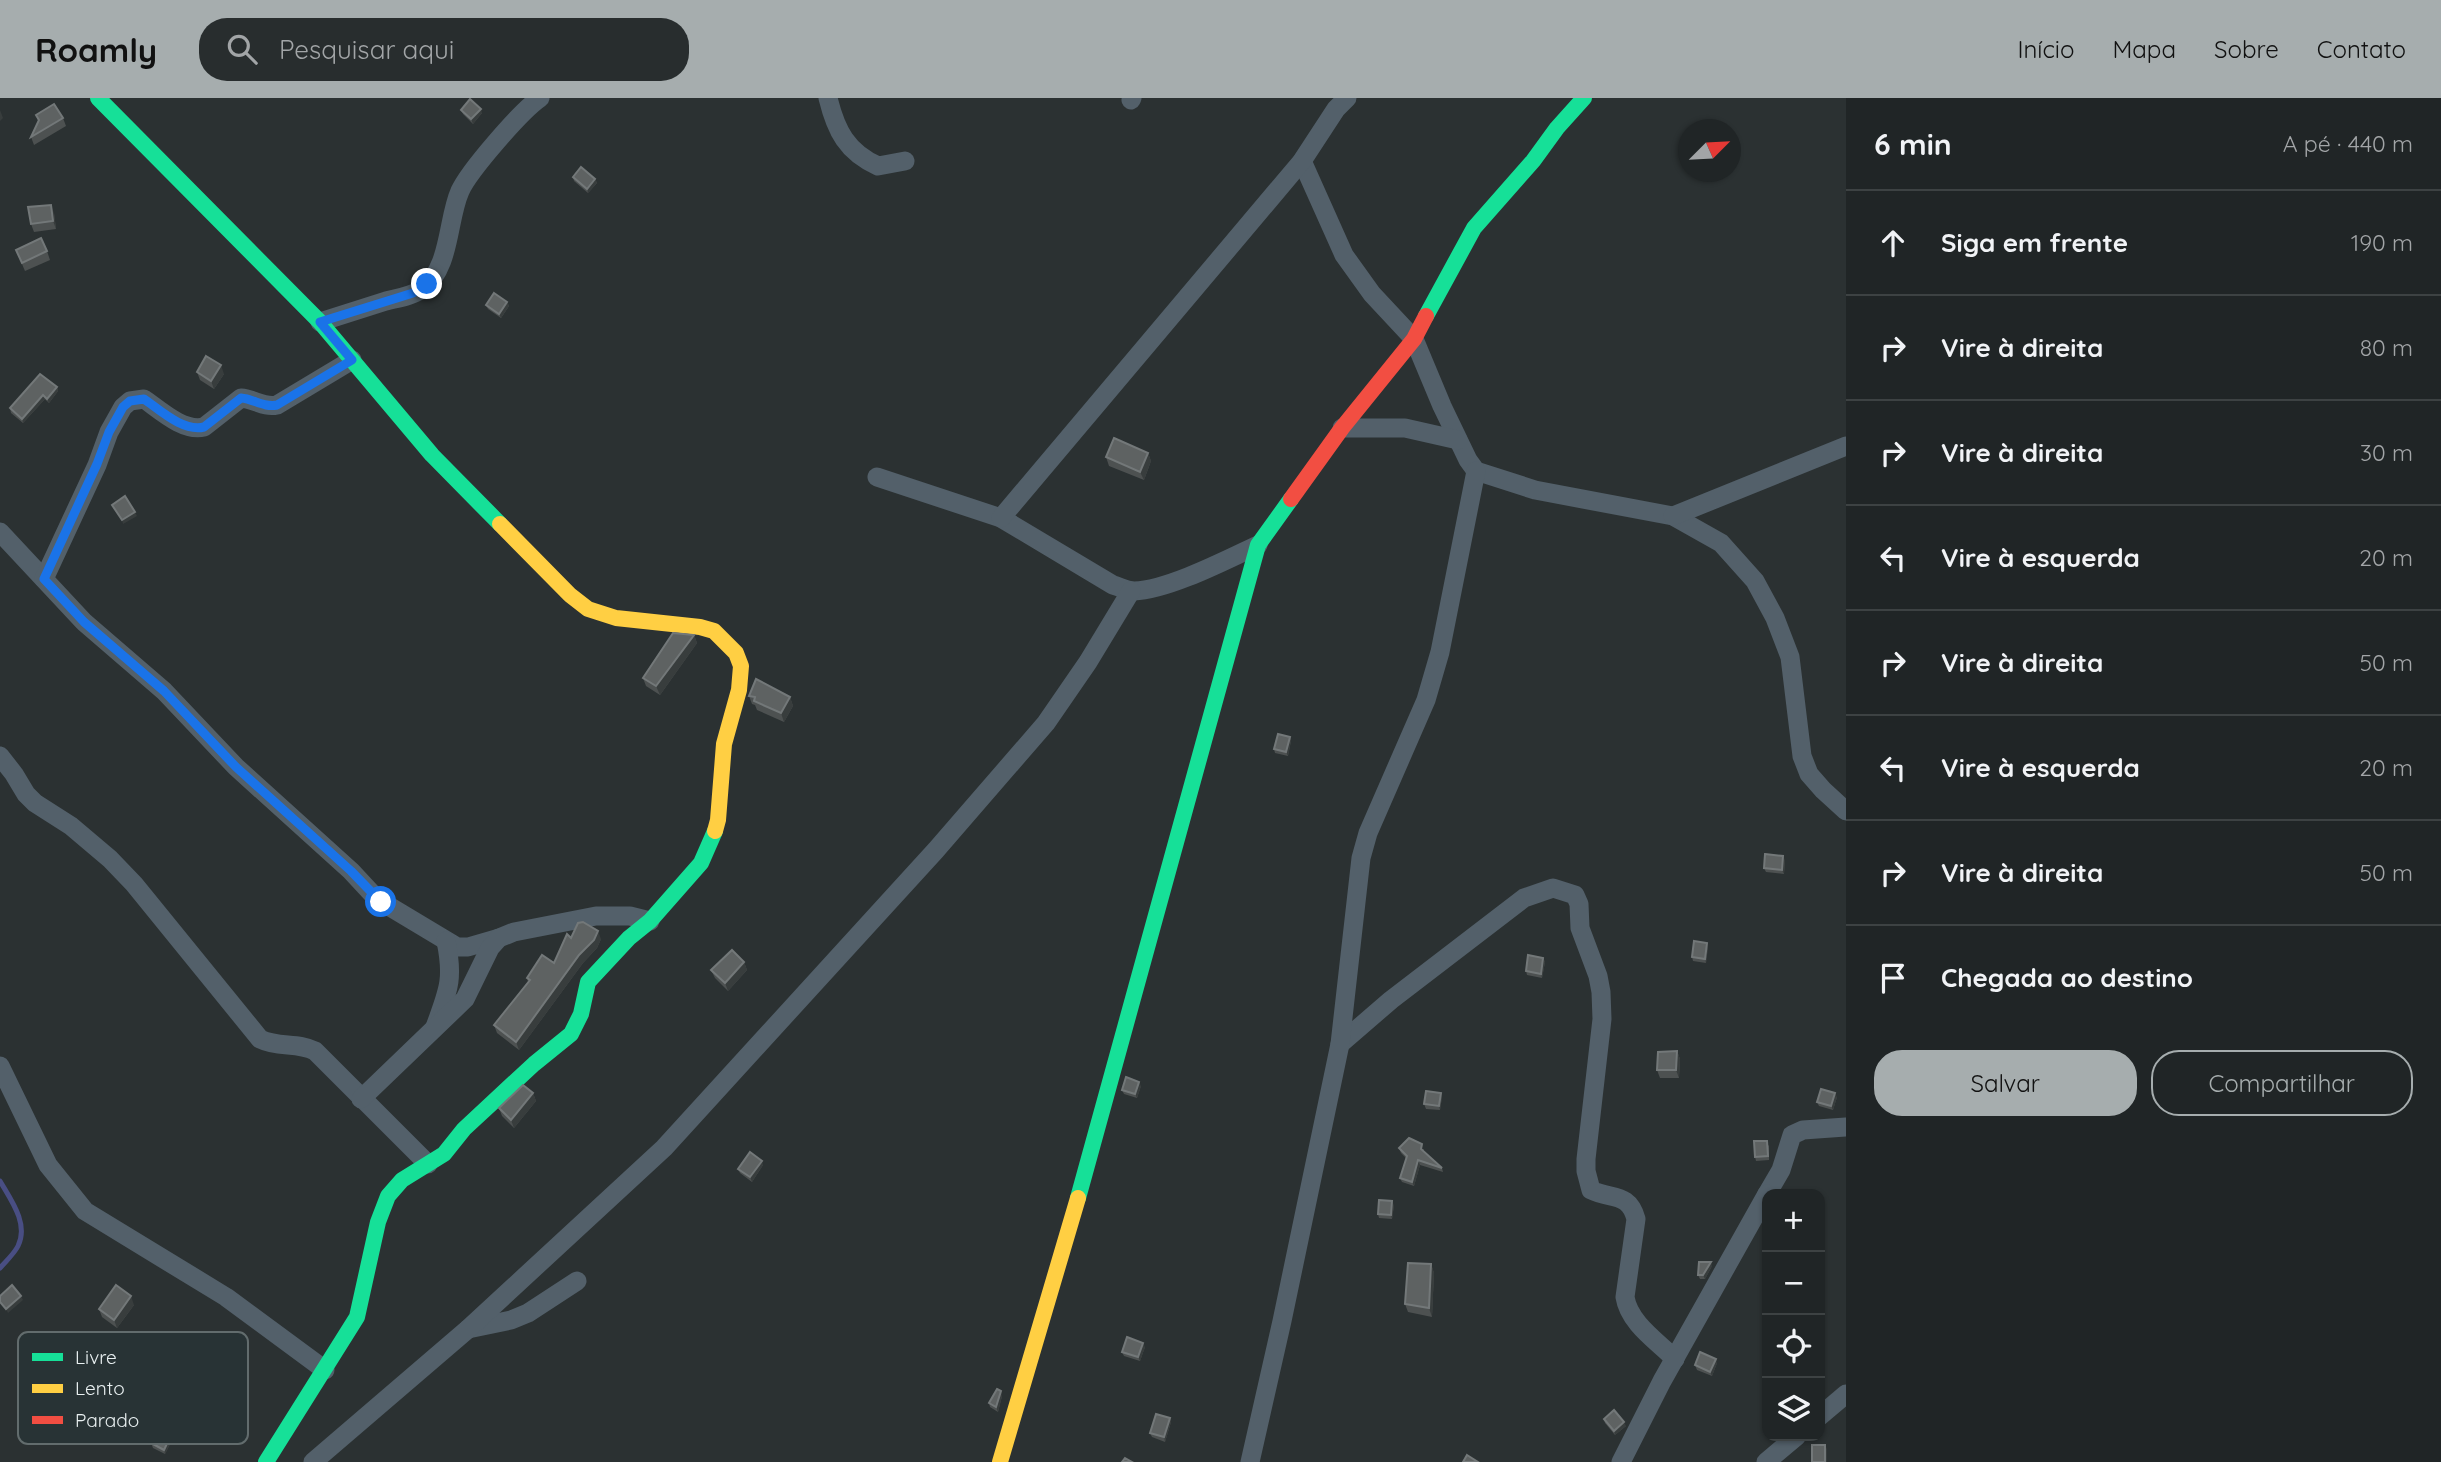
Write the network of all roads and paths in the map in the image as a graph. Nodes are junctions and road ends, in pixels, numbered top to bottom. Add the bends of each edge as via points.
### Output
1 (98, 98) edge
2 (540, 98) edge
3 (828, 98) edge
4 (1347, 98) edge
5 (1584, 98) edge
6 (905, 161) dead end
7 (1302, 161) junction
8 (320, 322) junction
9 (1414, 339) junction
10 (352, 360) junction
11 (1342, 428) junction
12 (1458, 440) junction
13 (1846, 446) edge
14 (1476, 471) junction
15 (877, 477) dead end
16 (1673, 516) junction
17 (1001, 517) junction
18 (0, 532) edge
19 (1258, 545) junction
20 (44, 579) junction
21 (1131, 591) junction
22 (0, 756) edge
23 (1846, 811) edge
24 (650, 921) junction
25 (499, 938) junction
26 (446, 941) junction
27 (433, 1031) junction
28 (1340, 1044) junction
29 (0, 1066) edge
30 (361, 1099) junction
31 (1846, 1127) edge
32 (428, 1164) junction
33 (1770, 1189) edge
34 (1762, 1203) edge
35 (578, 1281) dead end
36 (468, 1329) junction
37 (1675, 1359) junction
38 (326, 1370) junction
39 (1846, 1394) edge
40 (1825, 1412) edge
41 (1791, 1441) edge
42 (268, 1461) edge
43 (313, 1462) edge
44 (1000, 1462) edge
45 (1250, 1462) edge
46 (1621, 1462) edge
47 (1766, 1462) edge

1 - 8 street
2 - 8 street via 467,178 456,201 444,254 427,284 413,293
3 - 6 street via 841,137 852,151 878,166
4 - 7 street
5 - 9 street via 1474,228
7 - 9 street via 1344,255
7 - 17 street
8 - 10 street
9 - 11 street
9 - 12 street
10 - 20 street via 277,405 241,398 199,429 176,421 144,399 130,401 109,432
10 - 24 street via 432,455 570,595 589,609 616,618 713,631 736,653 741,666 739,690 724,744 712,841 701,863
11 - 12 street via 1405,428
11 - 19 street
12 - 14 street
13 - 16 street
14 - 16 street via 1535,490
14 - 28 street via 1426,700 1361,858
15 - 17 street
16 - 23 street via 1721,543 1755,581 1790,657 1799,738 1809,774
17 - 21 street via 1113,585
18 - 20 street
19 - 21 street via 1206,569
19 - 44 street
20 - 26 street via 377,899
21 - 36 street via 1046,723 936,850 664,1147
22 - 30 street via 35,803 72,826 134,884 260,1039 304,1045 315,1051
24 - 25 street via 596,916
24 - 32 street via 588,982 571,1034
25 - 26 street via 468,947
25 - 27 street via 465,999
26 - 27 street via 450,987
27 - 30 street
28 - 37 street via 1524,898 1553,888 1575,895 1580,929 1601,992 1586,1159 1588,1181 1591,1190 1628,1201 1633,1207 1636,1219 1627,1307
28 - 45 street
29 - 38 street via 48,1165 85,1211 226,1297
30 - 32 street
31 - 33 street via 1802,1129 1792,1135
32 - 38 street via 402,1180 388,1196 377,1222 357,1317
34 - 37 street
35 - 36 street via 528,1313
36 - 43 street
37 - 46 street
38 - 42 street
39 - 40 street
41 - 47 street

